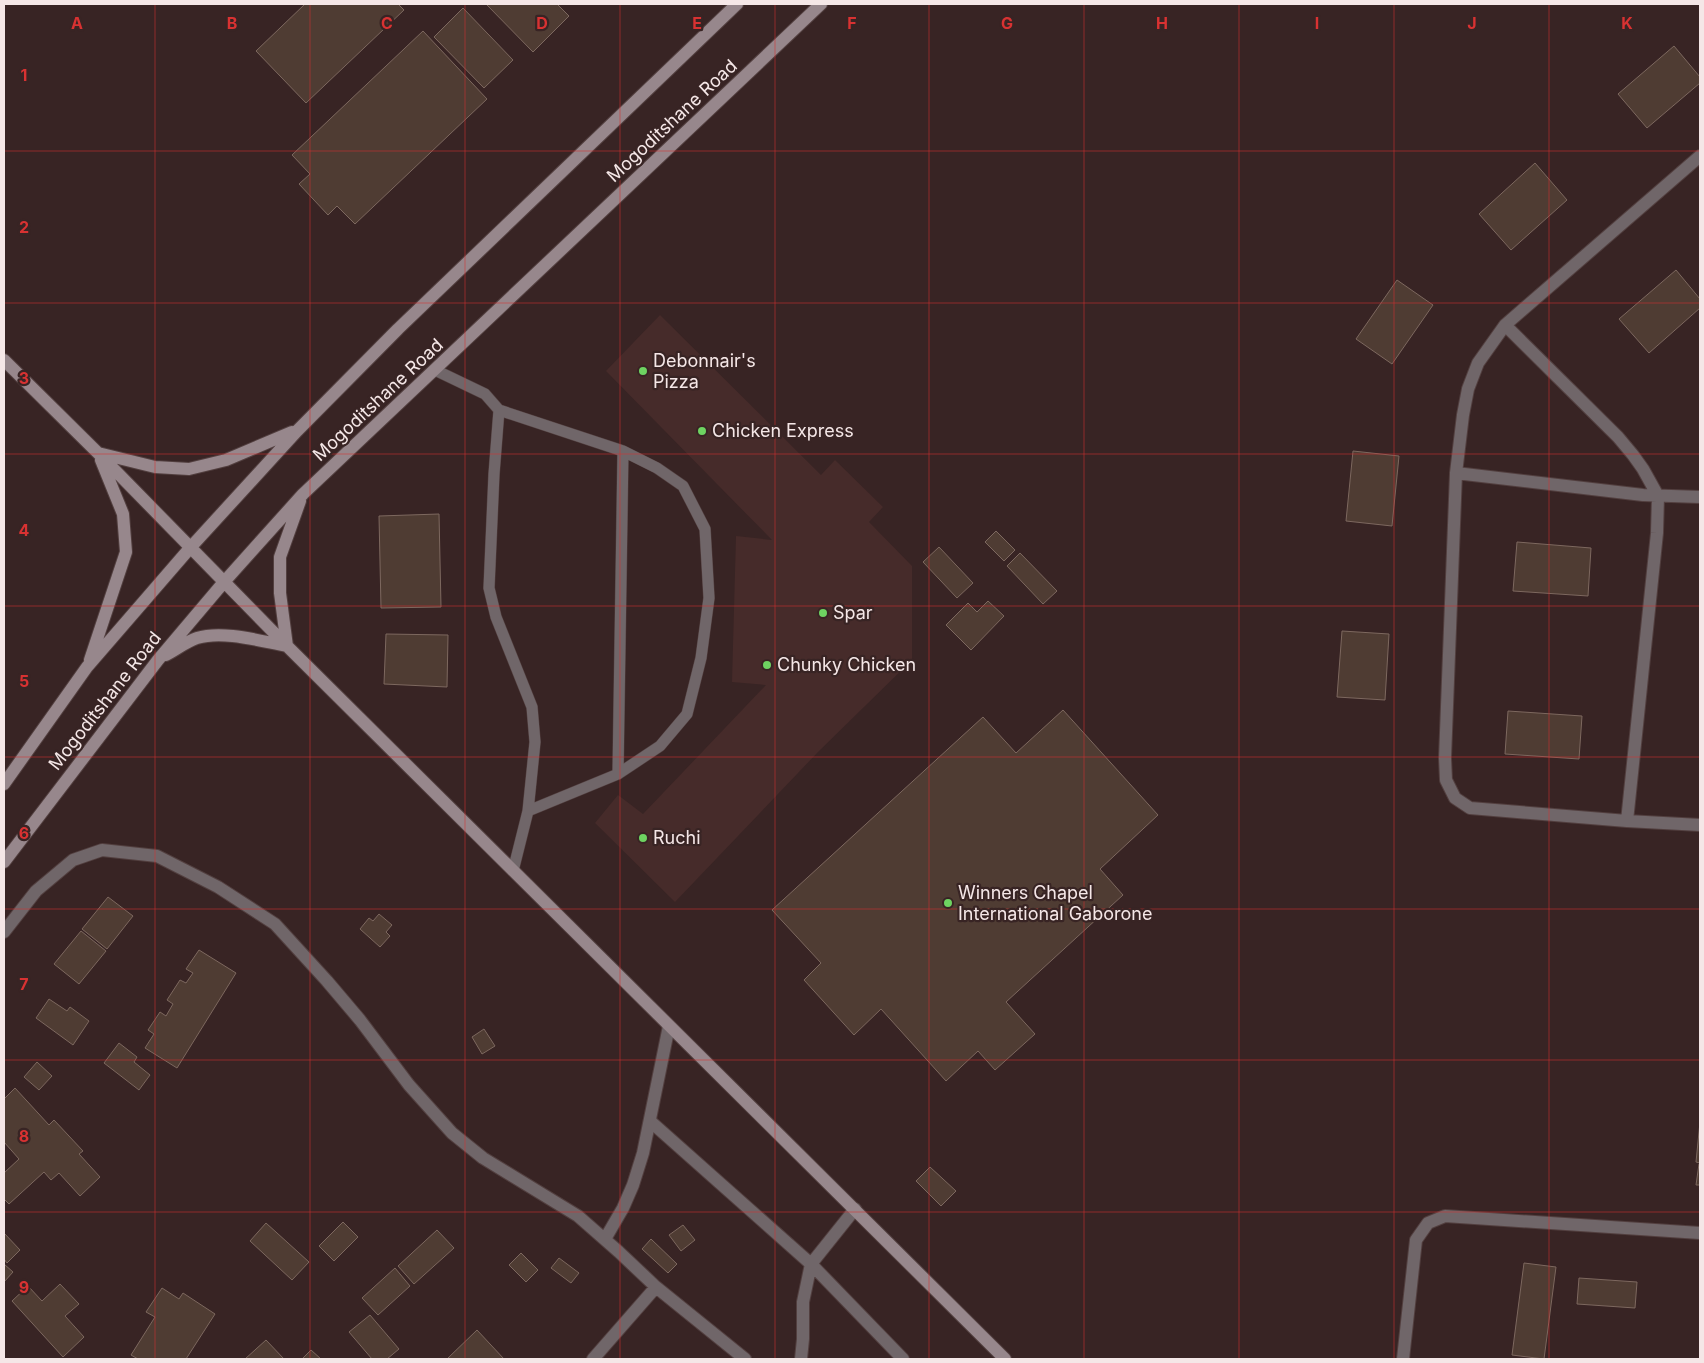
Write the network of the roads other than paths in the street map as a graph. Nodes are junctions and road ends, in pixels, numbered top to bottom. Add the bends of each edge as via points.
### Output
1 (737, 4) edge
2 (822, 4) edge
3 (1700, 156) edge
4 (1505, 325) junction
5 (4, 360) edge
6 (435, 370) junction
7 (499, 410) junction
8 (297, 430) junction
9 (622, 452) junction
10 (98, 453) junction
11 (1456, 473) junction
12 (303, 494) junction
13 (1658, 496) junction
14 (1700, 497) edge
15 (190, 548) junction
16 (224, 582) junction
17 (286, 646) junction
18 (158, 660) junction
19 (87, 667) junction
20 (618, 774) junction
21 (4, 784) edge
22 (528, 812) junction
23 (1627, 821) junction
24 (1700, 825) edge
25 (4, 862) edge
26 (513, 870) junction
27 (4, 932) edge
28 (669, 1026) junction
29 (650, 1121) junction
30 (855, 1209) junction
31 (1700, 1233) edge
32 (605, 1239) junction
33 (811, 1264) junction
34 (656, 1287) junction
35 (593, 1359) edge
36 (745, 1359) edge
37 (801, 1359) edge
38 (903, 1359) edge
39 (1005, 1359) edge
40 (1403, 1359) edge

1 - 8 main road, Mogoditshane Road
2 - 6 main road, Mogoditshane Road
3 - 4 street
4 - 11 street via 1478,363 1468,390
4 - 13 street via 1618,437 1643,469
5 - 10 main road
6 - 7 lane via 484,394
6 - 12 main road, Mogoditshane Road
7 - 9 lane
7 - 22 lane via 489,588 496,617 532,707 535,742
8 - 10 main road via 226,460 189,469 155,467
8 - 15 main road, Mogoditshane Road
9 - 20 lane
9 - 20 lane via 657,468 683,486 705,529 709,598 701,658 687,714 660,746
10 - 15 main road
10 - 19 main road via 123,514 126,552
11 - 13 street
11 - 23 street via 1446,780 1455,798 1470,808
12 - 16 main road, Mogoditshane Road
12 - 17 main road via 280,557
13 - 14 street
13 - 23 street via 1658,525
15 - 16 main road
15 - 19 main road, Mogoditshane Road
16 - 17 main road
16 - 18 main road, Mogoditshane Road
17 - 18 main road via 245,638 197,638
17 - 26 main road
18 - 25 main road, Mogoditshane Road
19 - 21 main road, Mogoditshane Road
20 - 22 lane
22 - 26 lane
23 - 24 street
26 - 28 main road
27 - 32 street via 36,891 73,860 102,850 157,856 218,886 275,924 328,981 409,1085 452,1133 483,1158 578,1216
28 - 29 street
28 - 30 main road
29 - 32 street via 633,1185
29 - 33 street
30 - 33 street
30 - 39 main road
31 - 40 street via 1445,1216 1428,1223 1416,1240
32 - 34 street
33 - 37 street via 803,1302
33 - 38 street
34 - 35 street
34 - 36 street

